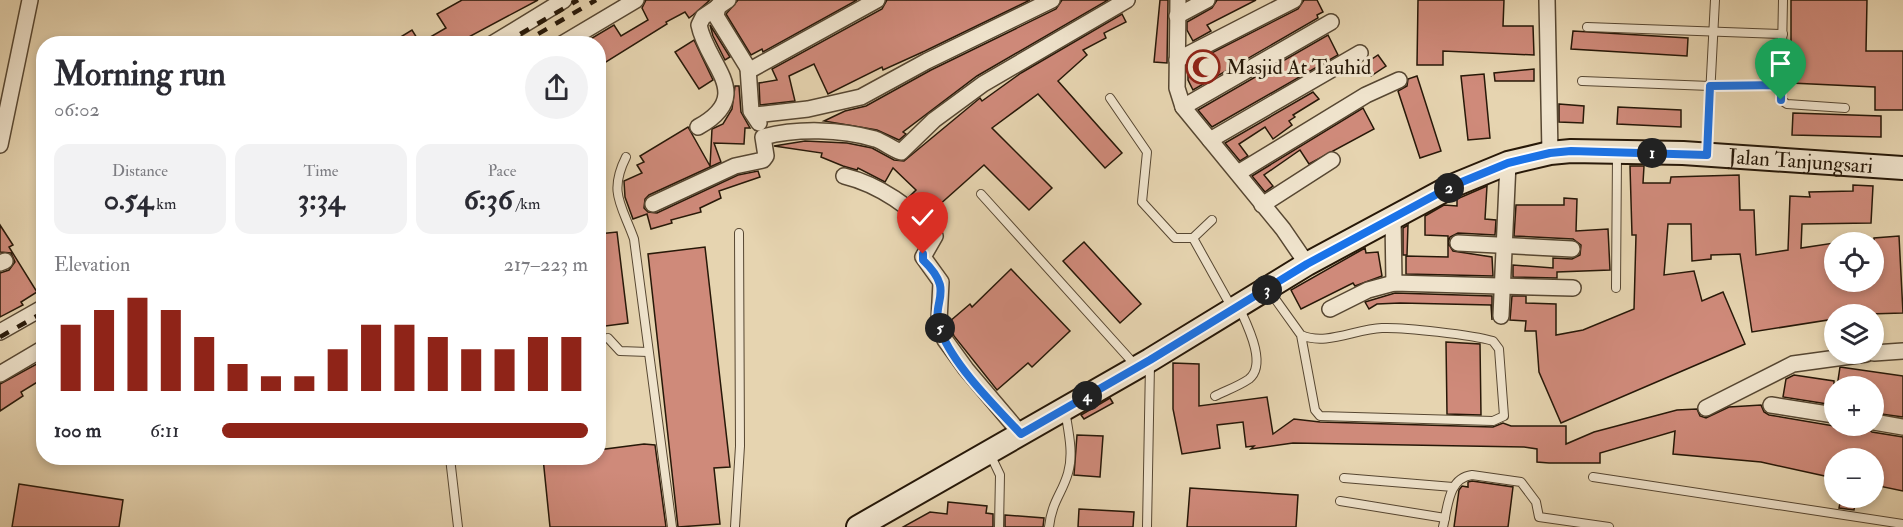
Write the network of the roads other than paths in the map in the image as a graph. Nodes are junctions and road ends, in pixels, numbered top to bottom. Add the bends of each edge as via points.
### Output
1 (30, 0) edge
2 (564, 0) edge
3 (636, 0) edge
4 (877, 0) edge
5 (1052, 0) edge
6 (1127, 0) edge
7 (1178, 0) edge
8 (1207, 0) edge
9 (1294, 0) edge
10 (1547, 0) edge
11 (1715, 0) edge
12 (1784, 0) edge
13 (723, 3) edge
14 (1177, 16) junction
15 (1331, 22) dead end
16 (1587, 27) dead end
17 (1713, 31) junction
18 (1783, 34) junction
19 (505, 36) edge
20 (576, 36) edge
21 (1360, 53) dead end
22 (1177, 60) junction
23 (748, 68) junction
24 (1400, 80) dead end
25 (1582, 81) dead end
26 (1781, 85) junction
27 (1710, 86) junction
28 (1110, 98) dead end
29 (1183, 106) junction
30 (1845, 108) dead end
31 (754, 115) junction
32 (698, 127) dead end
33 (770, 135) junction
34 (1210, 140) junction
35 (0, 145) edge
36 (1617, 152) junction
37 (1550, 153) junction
38 (1707, 155) junction
39 (626, 157) dead end
40 (1332, 160) dead end
41 (1508, 163) junction
42 (1903, 168) edge
43 (1238, 173) junction
44 (844, 176) dead end
45 (981, 194) dead end
46 (653, 204) dead end
47 (1262, 205) junction
48 (1393, 218) junction
49 (1212, 220) dead end
50 (739, 233) dead end
51 (1192, 238) junction
52 (1458, 243) dead end
53 (1503, 245) junction
54 (1572, 249) dead end
55 (1307, 264) junction
56 (1394, 283) junction
57 (1502, 285) junction
58 (1573, 288) dead end
59 (1616, 288) dead end
60 (1268, 289) junction
61 (1235, 307) junction
62 (1330, 309) dead end
63 (36, 312) edge
64 (1501, 316) dead end
65 (0, 332) edge
66 (1300, 334) junction
67 (608, 338) dead end
68 (1903, 351) edge
69 (648, 352) junction
70 (1884, 352) edge
71 (36, 353) edge
72 (1824, 360) edge
73 (1144, 363) junction
74 (0, 374) edge
75 (1215, 396) dead end
76 (1771, 405) dead end
77 (1706, 408) dead end
78 (1065, 409) junction
79 (1824, 413) edge
80 (1884, 424) edge
81 (1903, 427) edge
82 (1021, 434) junction
83 (990, 453) junction
84 (451, 465) edge
85 (1593, 477) dead end
86 (1344, 478) dead end
87 (1453, 487) junction
88 (1340, 501) dead end
89 (1539, 517) junction
90 (1445, 518) junction
91 (1903, 524) edge
92 (458, 527) edge
93 (672, 527) edge
94 (735, 527) edge
95 (858, 527) edge
96 (999, 527) edge
97 (1049, 527) edge
98 (1147, 527) edge
99 (1443, 527) edge
100 (1537, 527) edge
101 (1609, 527) edge

1 - 35 street
2 - 19 street
3 - 20 street
4 - 23 street via 759,66
5 - 31 street via 861,97 808,109
6 - 33 street via 983,84 934,120 901,152 876,139 852,135 804,131
7 - 14 street
8 - 14 street
9 - 22 street
10 - 37 street
11 - 17 lane
12 - 18 lane
13 - 23 street via 716,16
13 - 32 street via 699,25 726,85 726,94 716,116
14 - 22 street
15 - 29 street
16 - 17 lane
17 - 18 lane
17 - 27 lane
18 - 26 lane
21 - 34 street
22 - 29 street via 1177,88
23 - 31 street
24 - 43 street via 1366,95
25 - 27 lane
26 - 27 lane
26 - 30 lane via 1781,100 1787,104
27 - 38 lane
28 - 51 lane via 1148,152 1142,202 1175,238
29 - 34 street
31 - 33 street
33 - 46 street via 763,160 735,166
34 - 43 street
36 - 37 main road, Jalan Tanjungsari
36 - 38 main road, Jalan Tanjungsari
36 - 59 lane
37 - 41 main road, Jalan Tanjungsari
38 - 42 main road, Jalan Tanjungsari
39 - 69 lane via 616,182 634,239
40 - 47 street
41 - 48 main road, Jalan Tanjungsari via 1452,186
41 - 53 street
43 - 47 street
44 - 82 street via 870,184 900,204 935,236 923,257 941,282 941,331 966,369
45 - 73 lane
47 - 55 street
48 - 55 main road, Jalan Tanjungsari
48 - 56 street
49 - 51 lane
50 - 94 lane via 740,446
51 - 61 lane
52 - 53 street
53 - 54 street
53 - 57 street
55 - 60 main road, Jalan Tanjungsari
56 - 57 street
56 - 62 street via 1368,290
57 - 58 street
57 - 64 street
60 - 61 main road, Jalan Tanjungsari
60 - 66 lane
61 - 73 main road, Jalan Tanjungsari
61 - 75 lane via 1253,338 1254,369 1249,378
63 - 65 street
66 - 66 lane via 1321,339 1390,328 1493,342 1499,349 1504,416 1493,421 1320,416 1315,410
67 - 69 lane via 621,351
68 - 70 street
69 - 93 lane
71 - 74 street
72 - 77 street via 1793,364
73 - 78 main road, Jalan Tanjungsari
73 - 98 lane
76 - 79 street
78 - 82 main road, Jalan Tanjungsari
78 - 97 lane via 1071,453 1069,468 1053,503
80 - 81 street
82 - 83 main road, Jalan Tanjungsari
83 - 95 main road, Jalan Tanjungsari via 887,515
83 - 96 lane via 1000,475
84 - 92 lane
85 - 91 lane
86 - 87 lane
87 - 89 lane via 1472,475 1521,482 1536,502
87 - 90 lane
88 - 90 lane
89 - 100 lane
89 - 101 lane
90 - 99 lane

